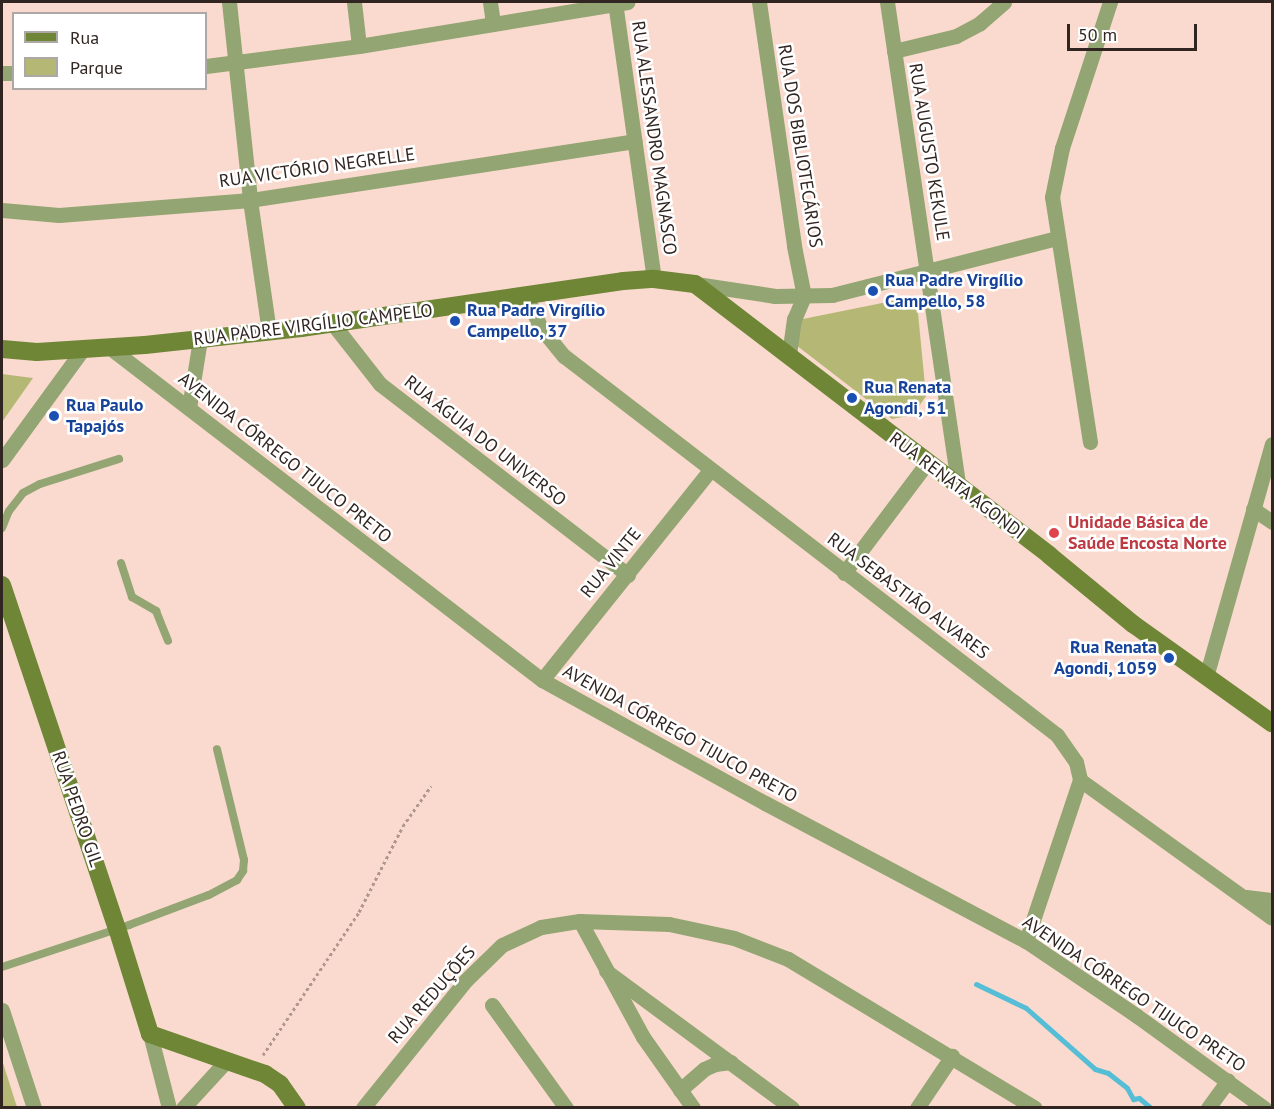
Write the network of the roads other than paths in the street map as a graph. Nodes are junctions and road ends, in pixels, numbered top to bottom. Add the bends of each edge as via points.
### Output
1 (229, 2) edge
2 (354, 2) edge
3 (490, 2) edge
4 (619, 2) edge
5 (759, 2) edge
6 (887, 2) edge
7 (1004, 2) edge
8 (1110, 2) edge
9 (493, 24) junction
10 (359, 46) junction
11 (894, 51) junction
12 (235, 63) junction
13 (207, 66) edge
14 (635, 141) junction
15 (250, 200) junction
16 (2, 210) edge
17 (1057, 238) junction
18 (928, 272) junction
19 (654, 279) junction
20 (695, 284) junction
21 (526, 296) junction
22 (804, 296) junction
23 (333, 324) junction
24 (269, 332) junction
25 (200, 339) junction
26 (109, 347) junction
27 (2, 349) edge
28 (83, 349) junction
29 (789, 354) junction
30 (189, 408) junction
31 (1090, 442) dead end
32 (1272, 444) edge
33 (119, 459) dead end
34 (2, 460) edge
35 (927, 462) junction
36 (710, 470) junction
37 (959, 487) junction
38 (1253, 509) junction
39 (1272, 522) edge
40 (2, 528) edge
41 (121, 563) dead end
42 (844, 573) junction
43 (628, 575) junction
44 (2, 585) edge
45 (168, 641) dead end
46 (1206, 677) junction
47 (542, 680) junction
48 (1272, 723) edge
49 (218, 749) dead end
50 (1080, 780) junction
51 (1241, 897) junction
52 (1272, 900) edge
53 (1272, 918) edge
54 (580, 921) junction
55 (117, 928) junction
56 (1026, 941) junction
57 (2, 967) edge
58 (606, 971) junction
59 (492, 1005) dead end
60 (3, 1021) edge
61 (150, 1034) junction
62 (952, 1056) junction
63 (226, 1061) junction
64 (731, 1062) junction
65 (1228, 1080) junction
66 (680, 1090) junction
67 (34, 1107) edge
68 (169, 1107) edge
69 (183, 1107) edge
70 (297, 1107) edge
71 (363, 1107) edge
72 (566, 1107) edge
73 (693, 1107) edge
74 (792, 1107) edge
75 (916, 1107) edge
76 (1035, 1107) edge
77 (1208, 1107) edge
78 (1264, 1107) edge

1 - 12 street
2 - 10 street
3 - 9 street
4 - 9 street
4 - 14 street, RUA ALESSANDRO MAGNASCO
5 - 22 street, RUA DOS BIBLIOTECÁRIOS
6 - 11 street, RUA AUGUSTO KEKULE
7 - 11 street via 980,23 956,36
8 - 17 street via 1055,172 1052,197
9 - 10 street
10 - 12 street
11 - 18 street, RUA AUGUSTO KEKULE
12 - 13 street
12 - 15 street
14 - 15 street, RUA VICTÓRIO NEGRELLE
14 - 19 street, RUA ALESSANDRO MAGNASCO
15 - 16 street, RUA VICTÓRIO NEGRELLE via 59,214
15 - 24 street
17 - 18 street
17 - 31 street
18 - 22 street via 832,295
18 - 37 street, RUA AUGUSTO KEKULE
19 - 20 street, RUA PADRE VIRGÍLIO CAMPELO
19 - 21 street, RUA PADRE VIRGÍLIO CAMPELO
20 - 22 street via 776,297
20 - 29 street, RUA RENATA AGONDI
21 - 23 street, RUA PADRE VIRGÍLIO CAMPELO
21 - 36 street, RUA SEBASTIÃO ALVARES via 541,328 564,356
22 - 29 street via 794,319
23 - 24 street, RUA PADRE VIRGÍLIO CAMPELO
23 - 43 street, RUA ÁGUIA DO UNIVERSO via 380,384
24 - 25 street, RUA PADRE VIRGÍLIO CAMPELO
25 - 26 street, RUA PADRE VIRGÍLIO CAMPELO
25 - 30 street
26 - 28 street, RUA PADRE VIRGÍLIO CAMPELO
26 - 30 street, AVENIDA CÓRREGO TIJUCO PRETO
27 - 28 street, RUA PADRE VIRGÍLIO CAMPELO
28 - 34 street
29 - 35 street, RUA RENATA AGONDI
30 - 47 street, AVENIDA CÓRREGO TIJUCO PRETO
32 - 38 street
33 - 40 lane via 40,484 23,494
35 - 37 street, RUA RENATA AGONDI
35 - 42 street
36 - 42 street, RUA SEBASTIÃO ALVARES
36 - 43 street, RUA VINTE
37 - 46 street, RUA RENATA AGONDI
38 - 39 street
38 - 46 street
41 - 45 lane via 132,597 156,611
42 - 50 street, RUA SEBASTIÃO ALVARES via 1057,735 1076,762
43 - 47 street, RUA VINTE
44 - 55 street, RUA PEDRO GIL
46 - 48 street, RUA RENATA AGONDI
47 - 56 street, AVENIDA CÓRREGO TIJUCO PRETO
49 - 55 lane via 244,860 243,871 225,888
50 - 51 street
50 - 56 street
51 - 52 street
51 - 53 street
54 - 58 street
54 - 62 street via 669,924 734,938 788,959
54 - 71 street, RUA REDUÇÕES via 541,927 502,945 466,980
55 - 57 lane
55 - 61 street, RUA PEDRO GIL
56 - 65 street, AVENIDA CÓRREGO TIJUCO PRETO
58 - 64 street
58 - 66 street via 643,1037
59 - 72 street
60 - 67 street
61 - 63 street
61 - 68 street, RUA PEDRO GIL
62 - 75 street
62 - 76 street
63 - 69 street
63 - 70 street via 274,1079
64 - 66 street via 704,1069
64 - 74 street
65 - 77 street
65 - 78 street, AVENIDA CÓRREGO TIJUCO PRETO
66 - 73 street

